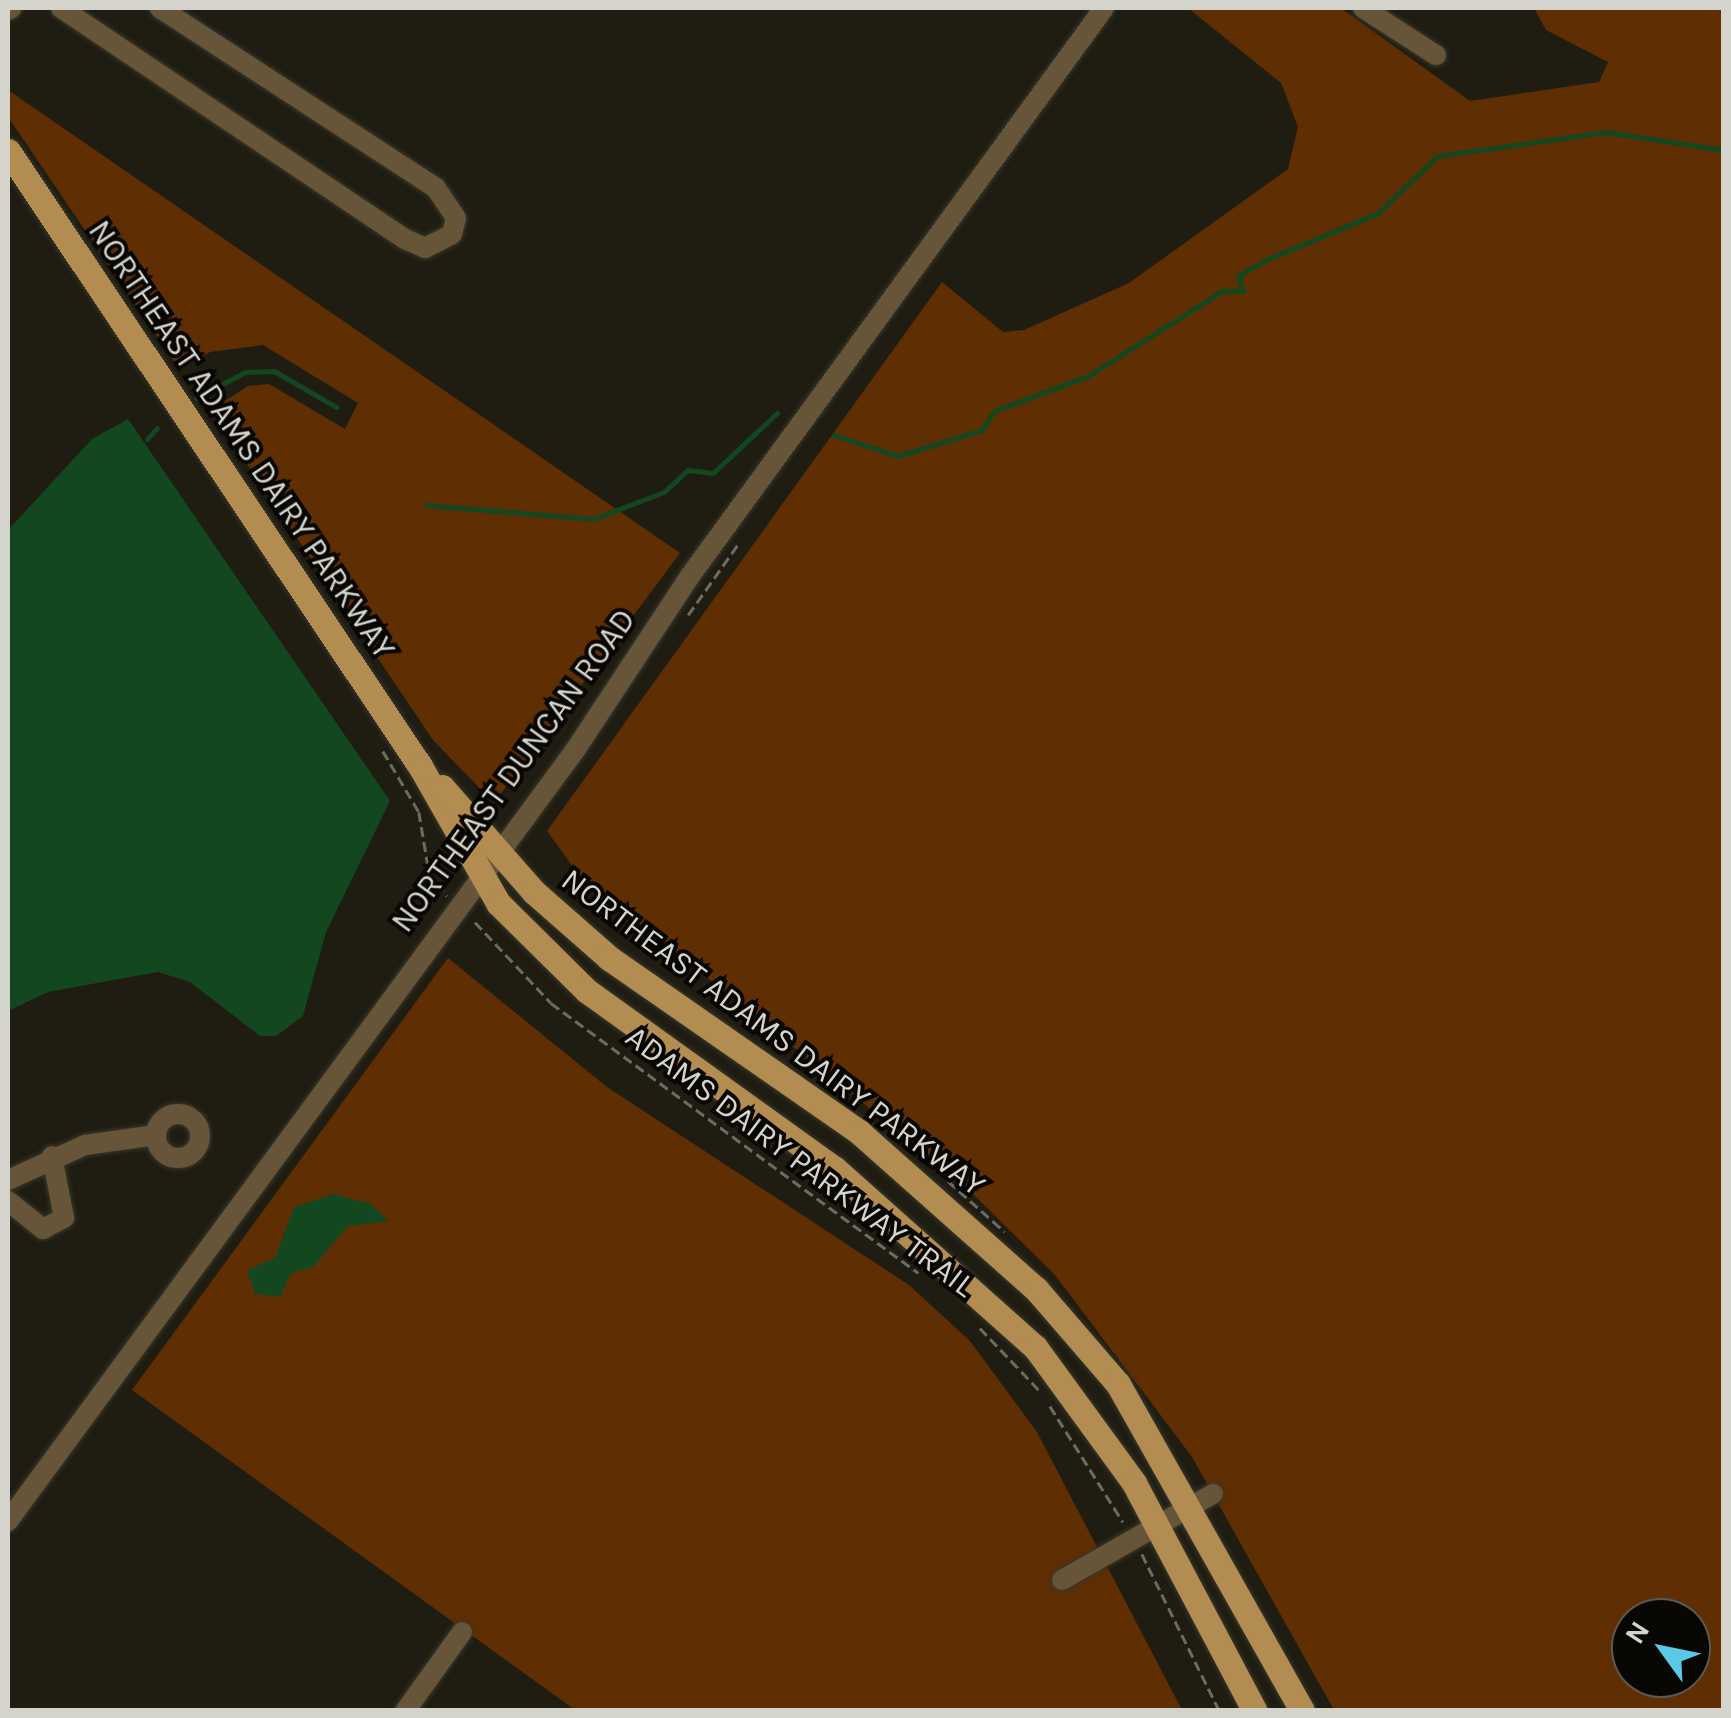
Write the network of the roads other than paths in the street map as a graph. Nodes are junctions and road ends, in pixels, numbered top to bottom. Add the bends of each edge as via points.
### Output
1 (61, 8) edge
2 (160, 8) edge
3 (1104, 8) edge
4 (1363, 8) edge
5 (1436, 55) dead end
6 (8, 151) edge
7 (420, 766) junction
8 (495, 851) junction
9 (480, 872) junction
10 (156, 1135) dead end
11 (52, 1156) junction
12 (8, 1180) edge
13 (8, 1201) edge
14 (1213, 1494) dead end
15 (1188, 1508) junction
16 (8, 1521) edge
17 (1156, 1526) junction
18 (1062, 1580) dead end
19 (462, 1632) dead end
20 (406, 1710) edge
21 (1254, 1710) edge
22 (1302, 1710) edge

1 - 2 street via 405,239 425,248 452,234 456,218 436,188
3 - 8 street, NORTHEAST DUNCAN ROAD
4 - 5 street
6 - 7 main road, NORTHEAST ADAMS DAIRY PARKWAY
7 - 8 main road, NORTHEAST ADAMS DAIRY PARKWAY
7 - 9 main road, NORTHEAST ADAMS DAIRY PARKWAY
8 - 9 street, NORTHEAST DUNCAN ROAD
8 - 15 main road, NORTHEAST ADAMS DAIRY PARKWAY via 609,958 859,1132 966,1220 1118,1384
9 - 16 street, NORTHEAST DUNCAN ROAD
9 - 17 main road, NORTHEAST ADAMS DAIRY PARKWAY via 586,992 947,1261 1035,1347
10 - 11 street
11 - 12 street
11 - 13 street via 64,1218 44,1228
14 - 15 street
15 - 17 street
15 - 22 main road, NORTHEAST ADAMS DAIRY PARKWAY
17 - 18 street
17 - 21 main road, NORTHEAST ADAMS DAIRY PARKWAY
19 - 20 street

